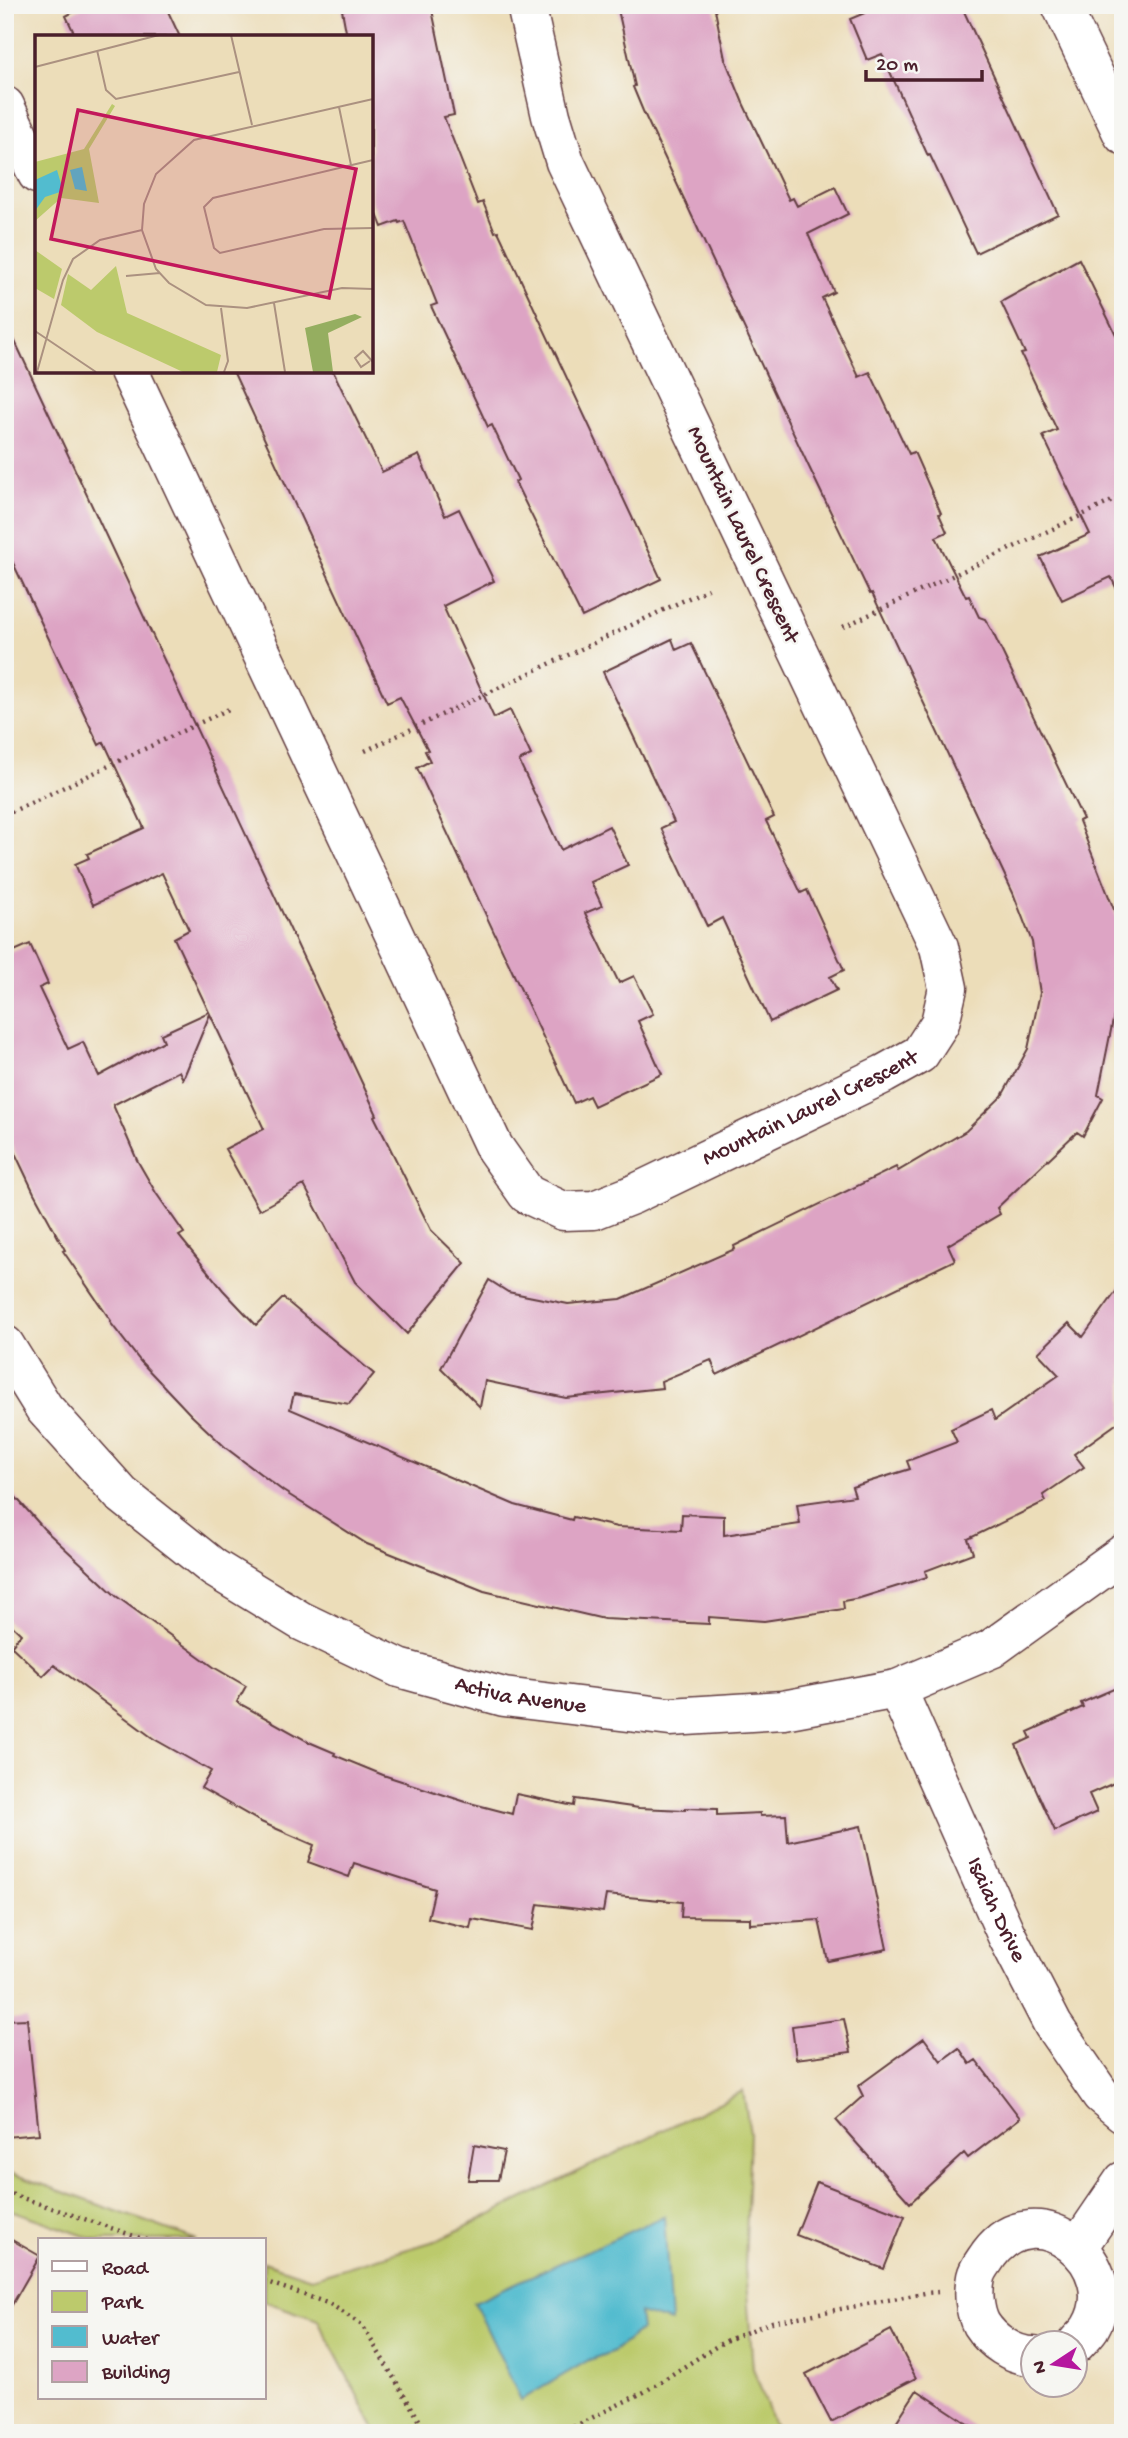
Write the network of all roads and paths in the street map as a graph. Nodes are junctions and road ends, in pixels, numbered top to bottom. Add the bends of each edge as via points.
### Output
1 (526, 5) edge
2 (1061, 5) edge
3 (5, 106) edge
4 (1123, 135) edge
5 (35, 170) edge
6 (130, 373) edge
7 (1123, 496) edge
8 (710, 588) dead end
9 (843, 627) dead end
10 (231, 708) dead end
11 (365, 751) dead end
12 (5, 815) edge
13 (5, 1345) edge
14 (1123, 1554) edge
15 (897, 1689) junction
16 (1123, 2113) edge
17 (1123, 2180) edge
18 (5, 2192) edge
19 (140, 2238) edge
20 (1078, 2247) junction
21 (266, 2282) edge
22 (973, 2291) junction
23 (1088, 2330) edge
24 (1020, 2354) edge
25 (428, 2433) edge
26 (561, 2433) edge

1 - 6 street, Mountain Laurel Crescent via 565,162 939,947 948,988 940,1023 920,1054 594,1210 563,1211 527,1194 488,1135
2 - 4 street
3 - 5 street
7 - 9 path
8 - 11 path
10 - 12 path
13 - 15 street, Activa Avenue via 44,1408 121,1494 214,1568 302,1621 399,1668 504,1697 670,1717 783,1710
14 - 15 street, Activa Avenue via 991,1649
15 - 16 street, Isaiah Drive via 1006,1934 1053,2025 1101,2095
17 - 20 street
18 - 19 path
20 - 22 street via 1048,2230 1017,2232 997,2243 978,2269
20 - 23 street via 1092,2260 1100,2281 1099,2307
21 - 25 path via 330,2304 362,2325
22 - 24 street via 980,2322 993,2339
22 - 26 path via 925,2292 772,2322 726,2341 644,2392

